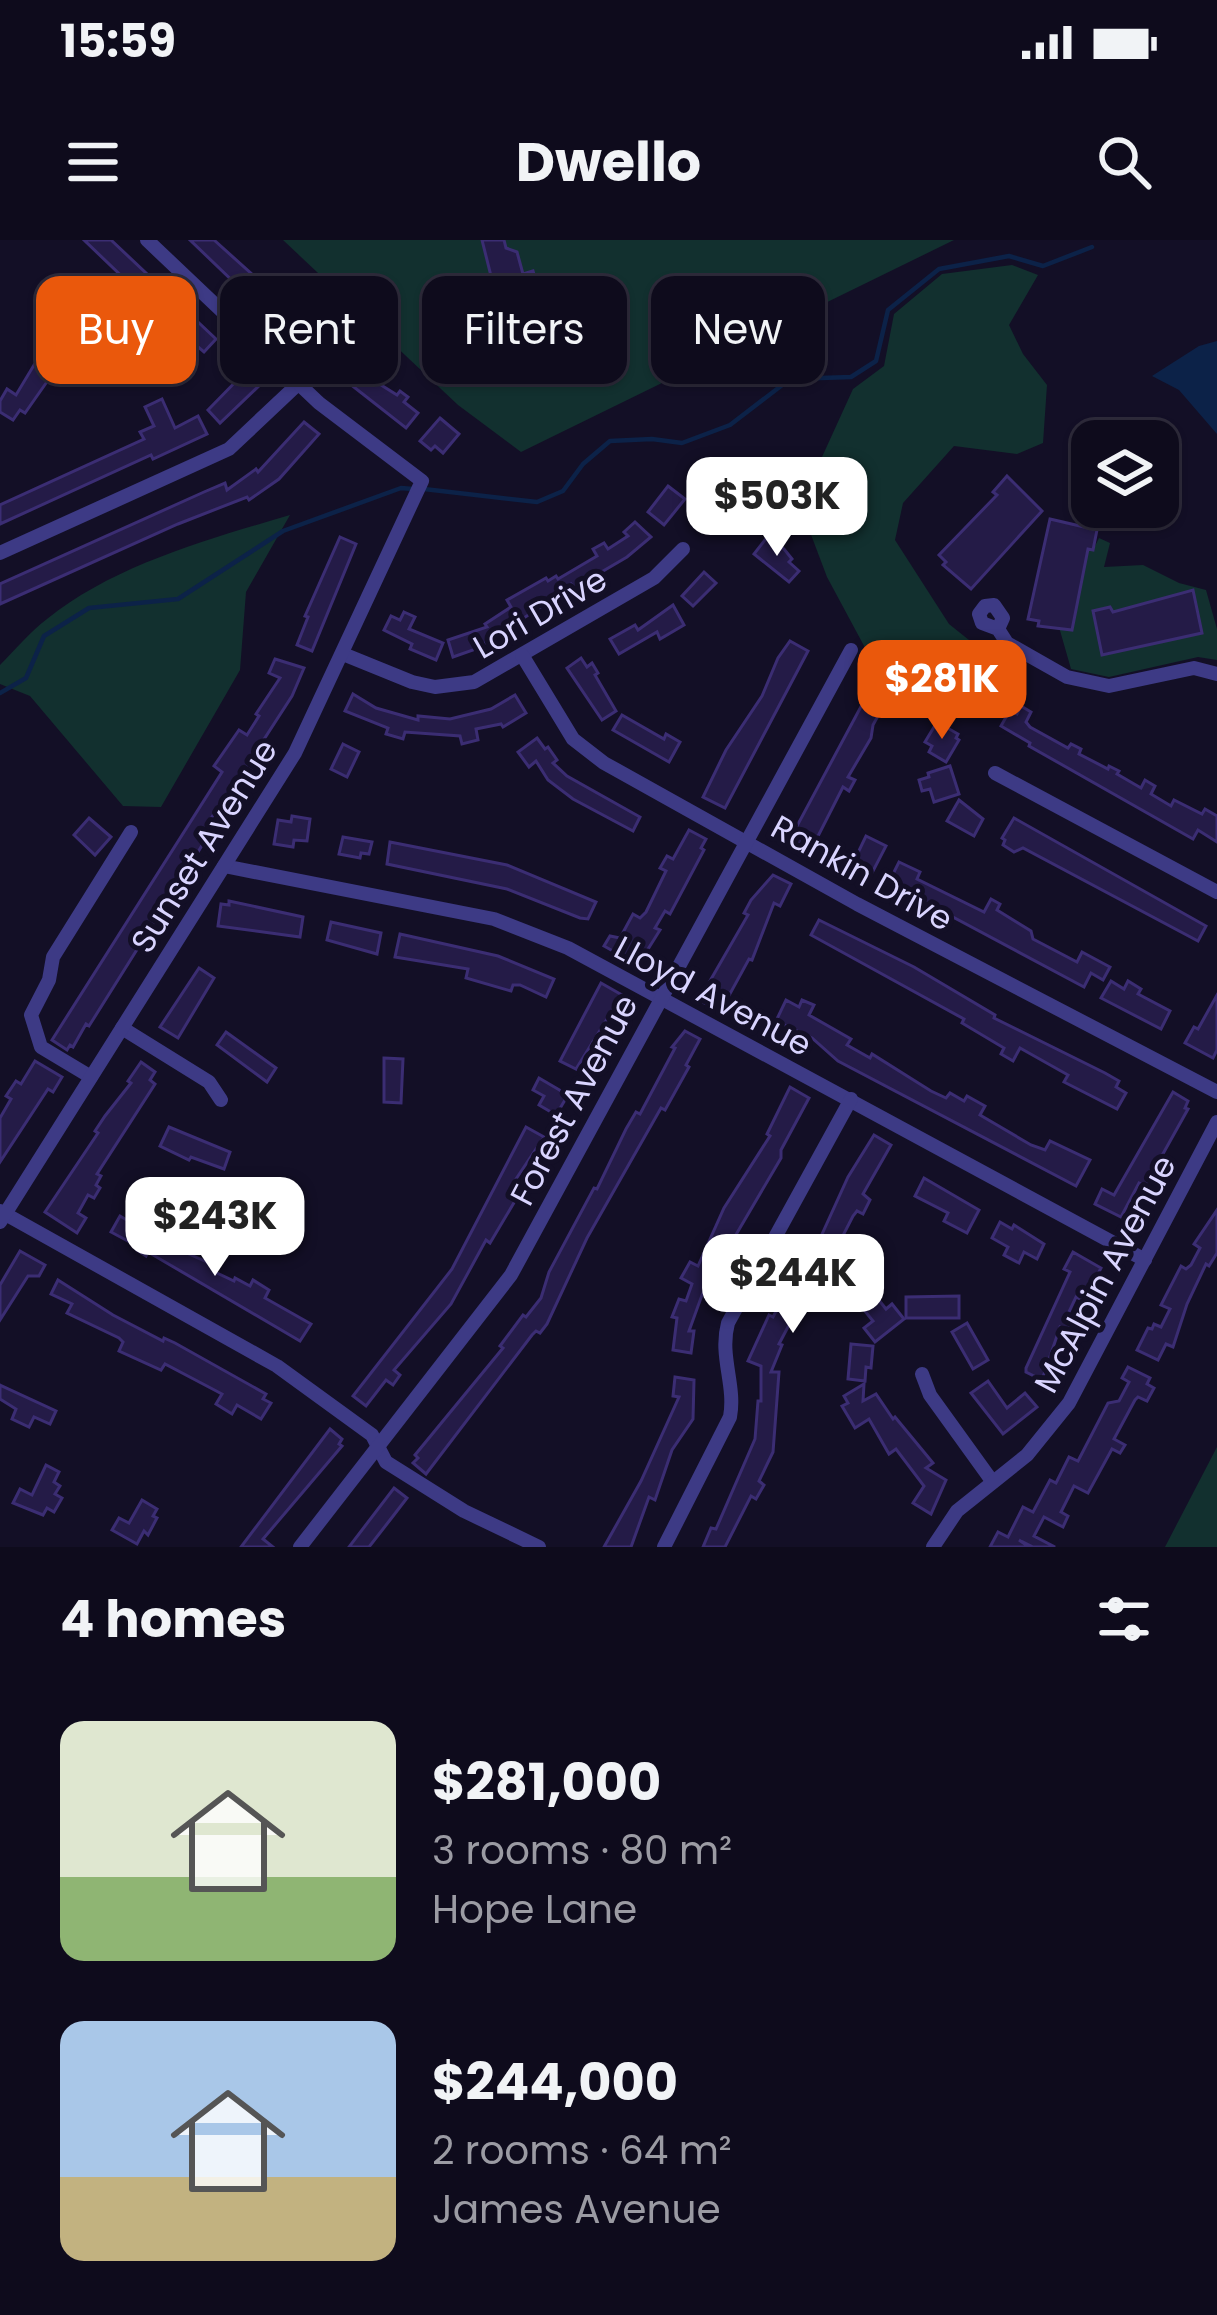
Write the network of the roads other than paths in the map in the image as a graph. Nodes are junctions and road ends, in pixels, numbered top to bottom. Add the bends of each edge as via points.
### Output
1 (148, 240) edge
2 (220, 309) edge
3 (298, 384) joint
4 (683, 549) dead end
5 (0, 553) edge
6 (998, 629) dead end
7 (851, 650) dead end
8 (343, 654) junction
9 (522, 655) junction
10 (1217, 674) edge
11 (995, 773) dead end
12 (131, 832) dead end
13 (745, 840) junction
14 (224, 866) junction
15 (1217, 892) edge
16 (658, 998) junction
17 (122, 1028) junction
18 (91, 1077) junction
19 (1217, 1092) edge
20 (851, 1099) junction
21 (220, 1100) dead end
22 (1217, 1122) edge
23 (1, 1216) edge
24 (1145, 1260) junction
25 (922, 1374) dead end
26 (378, 1446) junction
27 (992, 1481) junction
28 (300, 1547) edge
29 (539, 1547) edge
30 (664, 1547) edge
31 (933, 1547) edge

1 - 2 street
3 - 5 street via 215,457
3 - 8 street, Sunset Avenue via 422,481
4 - 9 street, Lori Drive via 654,578
6 - 10 street via 1007,643 1067,677 1108,686 1194,668
7 - 13 street, Forest Avenue
8 - 9 street, Lori Drive via 448,688
8 - 14 street, Sunset Avenue via 295,753
9 - 13 street, Rankin Drive via 590,754
11 - 15 street
12 - 18 street via 53,957 31,1015 41,1047
13 - 16 street, Forest Avenue
13 - 19 street, Rankin Drive
14 - 16 street, Lloyd Avenue via 494,920
14 - 17 street, Sunset Avenue
16 - 20 street, Lloyd Avenue
16 - 26 street, Forest Avenue via 511,1275
17 - 18 street, Sunset Avenue
17 - 21 street via 209,1082
18 - 23 street, Sunset Avenue
20 - 24 street, Lloyd Avenue
20 - 30 street via 728,1323 730,1418
22 - 24 street, McAlpin Avenue
23 - 26 street via 277,1366
24 - 27 street, McAlpin Avenue via 1069,1403 1027,1455
25 - 27 street
26 - 28 street, Forest Avenue
26 - 29 street via 386,1462 464,1511
27 - 31 street, McAlpin Avenue via 957,1511

